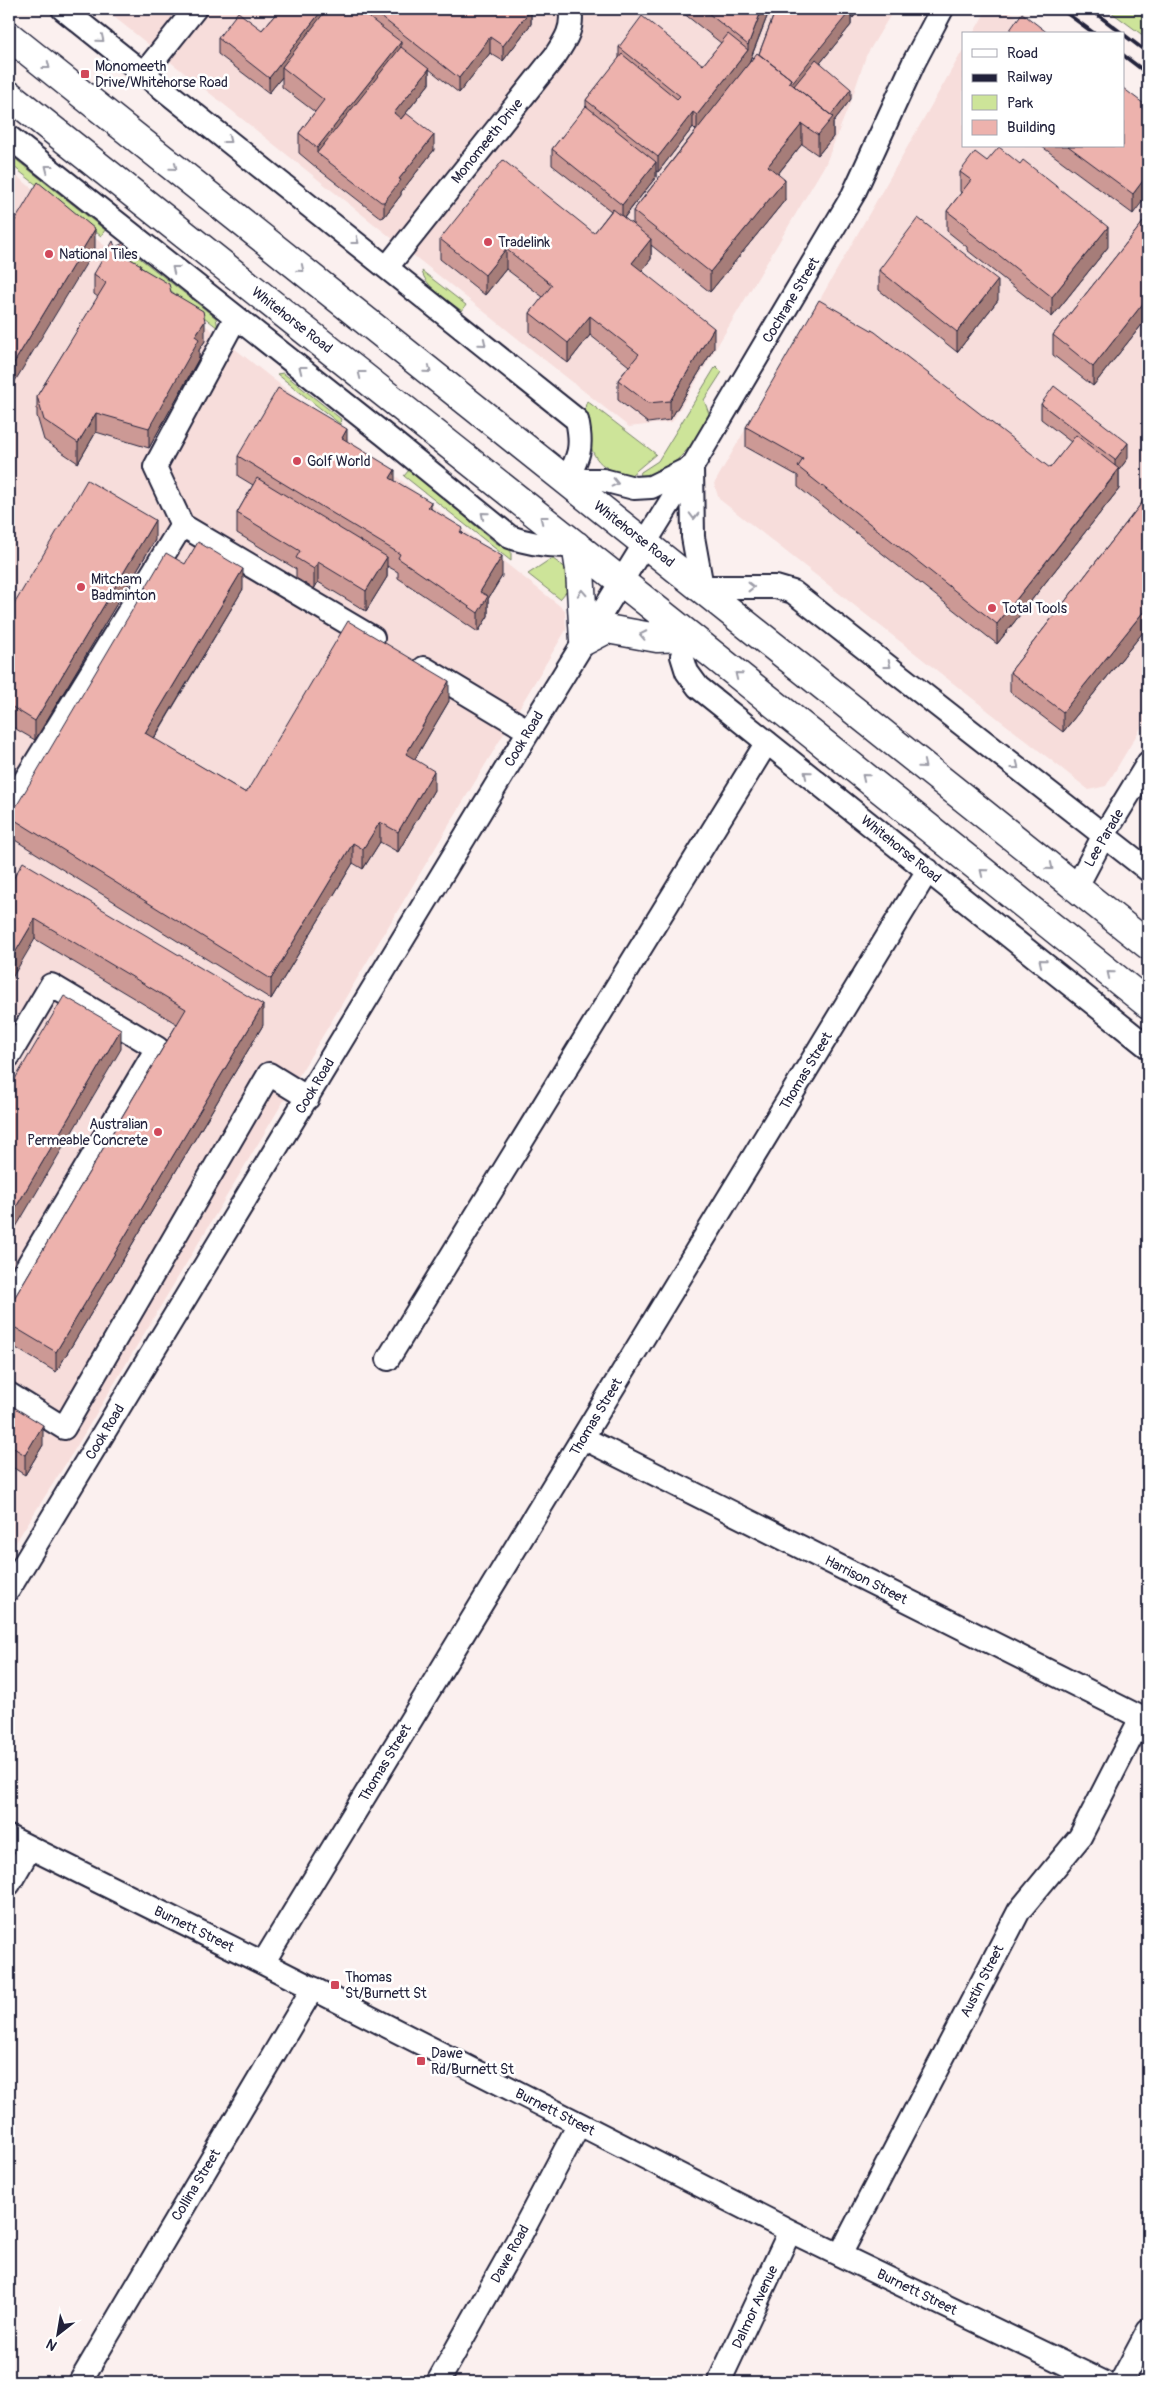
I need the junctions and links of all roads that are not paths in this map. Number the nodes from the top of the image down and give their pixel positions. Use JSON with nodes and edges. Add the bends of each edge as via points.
{"nodes":[{"id":1,"x":63,"y":9,"type":"edge"},
{"id":2,"x":195,"y":9,"type":"edge"},
{"id":3,"x":570,"y":9,"type":"edge"},
{"id":4,"x":942,"y":9,"type":"edge"},
{"id":5,"x":9,"y":36,"type":"edge"},
{"id":6,"x":144,"y":73,"type":"junction"},
{"id":7,"x":10,"y":99,"type":"edge"},
{"id":8,"x":9,"y":137,"type":"edge"},
{"id":9,"x":388,"y":266,"type":"junction"},
{"id":10,"x":236,"y":317,"type":"junction"},
{"id":11,"x":692,"y":467,"type":"junction"},
{"id":12,"x":567,"y":480,"type":"junction"},
{"id":13,"x":182,"y":526,"type":"junction"},
{"id":14,"x":644,"y":542,"type":"junction"},
{"id":15,"x":576,"y":545,"type":"junction"},
{"id":16,"x":621,"y":582,"type":"junction"},
{"id":17,"x":702,"y":588,"type":"junction"},
{"id":18,"x":691,"y":637,"type":"junction"},
{"id":19,"x":584,"y":641,"type":"junction"},
{"id":20,"x":529,"y":731,"type":"junction"},
{"id":21,"x":766,"y":742,"type":"junction"},
{"id":22,"x":1148,"y":763,"type":"edge"},
{"id":23,"x":9,"y":806,"type":"edge"},
{"id":24,"x":1104,"y":835,"type":"junction"},
{"id":25,"x":928,"y":870,"type":"junction"},
{"id":26,"x":1148,"y":870,"type":"edge"},
{"id":27,"x":1076,"y":888,"type":"junction"},
{"id":28,"x":1148,"y":945,"type":"edge"},
{"id":29,"x":1148,"y":1004,"type":"edge"},
{"id":30,"x":1148,"y":1047,"type":"edge"},
{"id":31,"x":9,"y":1056,"type":"edge"},
{"id":32,"x":308,"y":1098,"type":"junction"},
{"id":33,"x":9,"y":1297,"type":"edge"},
{"id":34,"x":388,"y":1359,"type":"dead end"},
{"id":35,"x":9,"y":1394,"type":"edge"},
{"id":36,"x":64,"y":1428,"type":"junction"},
{"id":37,"x":583,"y":1438,"type":"junction"},
{"id":38,"x":96,"y":1446,"type":"junction"},
{"id":39,"x":9,"y":1589,"type":"edge"},
{"id":40,"x":1145,"y":1720,"type":"edge"},
{"id":41,"x":9,"y":1837,"type":"edge"},
{"id":42,"x":30,"y":1848,"type":"junction"},
{"id":43,"x":9,"y":1884,"type":"edge"},
{"id":44,"x":263,"y":1963,"type":"junction"},
{"id":45,"x":313,"y":1988,"type":"junction"},
{"id":46,"x":579,"y":2124,"type":"junction"},
{"id":47,"x":790,"y":2231,"type":"junction"},
{"id":48,"x":840,"y":2255,"type":"junction"},
{"id":49,"x":1148,"y":2331,"type":"edge"},
{"id":50,"x":80,"y":2382,"type":"edge"},
{"id":51,"x":438,"y":2382,"type":"edge"},
{"id":52,"x":719,"y":2382,"type":"edge"},
{"id":53,"x":1103,"y":2382,"type":"edge"},
{"id":54,"x":1120,"y":2382,"type":"edge"}],
"edges":[{"from":1,"to":6,"type":"street","one_way":true},
{"from":2,"to":6,"type":"street"},
{"from":3,"to":9,"type":"street","name":"Monomeeth Drive","via":[[572,23],[555,56]]},
{"from":4,"to":11,"type":"street","name":"Cochrane Street","via":[[853,195]]},
{"from":5,"to":12,"type":"highway","name":"Whitehorse Road","one_way":true},
{"from":6,"to":9,"type":"street","one_way":true},
{"from":15,"to":7,"type":"highway","name":"Whitehorse Road","one_way":true},
{"from":10,"to":8,"type":"street","one_way":true},
{"from":9,"to":12,"type":"street","one_way":true,"via":[[577,420],[580,456]]},
{"from":10,"to":13,"type":"street","via":[[155,467]]},
{"from":15,"to":10,"type":"street","one_way":true,"via":[[529,544],[510,537]]},
{"from":12,"to":11,"type":"street","one_way":true,"via":[[603,480],[634,488],[651,487]]},
{"from":11,"to":14,"type":"street","name":"Cochrane Street"},
{"from":11,"to":17,"type":"street","one_way":true,"via":[[693,537]]},
{"from":12,"to":14,"type":"highway","name":"Whitehorse Road"},
{"from":13,"to":20,"type":"street"},
{"from":13,"to":23,"type":"street"},
{"from":14,"to":16,"type":"street","name":"Cochrane Street"},
{"from":14,"to":17,"type":"highway","name":"Whitehorse Road"},
{"from":15,"to":16,"type":"highway","name":"Whitehorse Road"},
{"from":19,"to":15,"type":"highway","one_way":true},
{"from":16,"to":18,"type":"highway","name":"Whitehorse Road"},
{"from":16,"to":19,"type":"street","name":"Cook Road"},
{"from":17,"to":24,"type":"street","one_way":true,"via":[[776,588],[793,592]]},
{"from":17,"to":27,"type":"highway","name":"Whitehorse Road","one_way":true},
{"from":18,"to":19,"type":"highway","one_way":true,"via":[[657,638],[607,629]]},
{"from":18,"to":21,"type":"street","name":"Whitehorse Road","via":[[682,656],[687,672],[698,687]]},
{"from":29,"to":18,"type":"highway","name":"Whitehorse Road","one_way":true},
{"from":19,"to":20,"type":"street","name":"Cook Road"},
{"from":20,"to":32,"type":"street","name":"Cook Road"},
{"from":25,"to":21,"type":"street","name":"Whitehorse Road","one_way":true},
{"from":21,"to":34,"type":"street"},
{"from":22,"to":24,"type":"street","name":"Lee Parade"},
{"from":24,"to":26,"type":"street"},
{"from":24,"to":27,"type":"street","name":"Lee Parade"},
{"from":30,"to":25,"type":"street","name":"Whitehorse Road","one_way":true},
{"from":25,"to":37,"type":"street","name":"Thomas Street"},
{"from":27,"to":28,"type":"highway","name":"Whitehorse Road"},
{"from":31,"to":33,"type":"street","via":[[51,985],[157,1048]]},
{"from":32,"to":36,"type":"street","via":[[269,1074]]},
{"from":32,"to":38,"type":"street","name":"Cook Road"},
{"from":35,"to":36,"type":"street"},
{"from":36,"to":38,"type":"street"},
{"from":37,"to":40,"type":"street","name":"Harrison Street"},
{"from":37,"to":44,"type":"street","name":"Thomas Street"},
{"from":38,"to":39,"type":"street","name":"Cook Road"},
{"from":40,"to":48,"type":"street","name":"Austin Street","via":[[1080,1837],[1019,1911]]},
{"from":41,"to":42,"type":"street","name":"Burnett Street"},
{"from":42,"to":43,"type":"street"},
{"from":42,"to":44,"type":"street","name":"Burnett Street"},
{"from":44,"to":45,"type":"street","name":"Burnett Street"},
{"from":45,"to":46,"type":"street","name":"Burnett Street"},
{"from":45,"to":50,"type":"street","name":"Collina Street"},
{"from":46,"to":47,"type":"street","name":"Burnett Street"},
{"from":46,"to":51,"type":"street","name":"Dawe Road"},
{"from":47,"to":48,"type":"street","name":"Burnett Street"},
{"from":47,"to":52,"type":"street","name":"Dalmor Avenue"},
{"from":48,"to":53,"type":"street","name":"Burnett Street"},
{"from":49,"to":54,"type":"street"}]}
